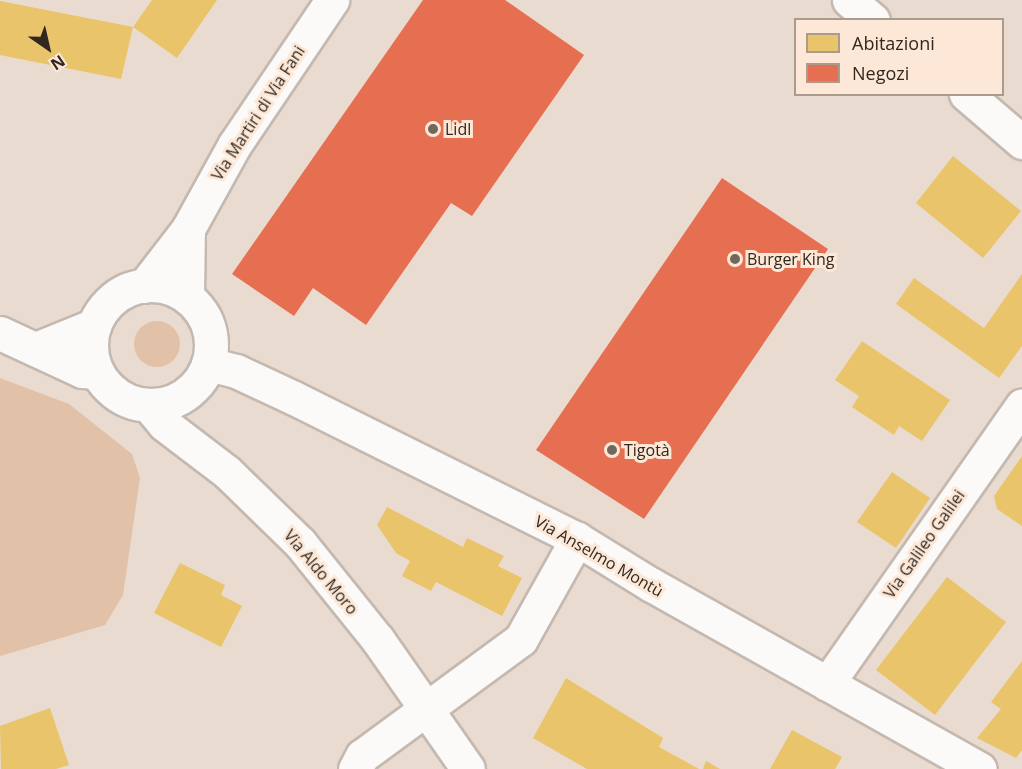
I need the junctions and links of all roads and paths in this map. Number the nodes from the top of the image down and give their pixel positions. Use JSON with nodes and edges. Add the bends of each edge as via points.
{"nodes":[{"id":1,"x":332,"y":0,"type":"edge"},
{"id":2,"x":849,"y":0,"type":"edge"},
{"id":3,"x":871,"y":18,"type":"edge"},
{"id":4,"x":968,"y":96,"type":"edge"},
{"id":5,"x":1022,"y":142,"type":"edge"},
{"id":6,"x":188,"y":229,"type":"junction"},
{"id":7,"x":144,"y":286,"type":"junction"},
{"id":8,"x":187,"y":297,"type":"junction"},
{"id":9,"x":94,"y":325,"type":"junction"},
{"id":10,"x":0,"y":333,"type":"edge"},
{"id":11,"x":38,"y":348,"type":"junction"},
{"id":12,"x":208,"y":364,"type":"junction"},
{"id":13,"x":97,"y":372,"type":"junction"},
{"id":14,"x":183,"y":396,"type":"junction"},
{"id":15,"x":1022,"y":405,"type":"edge"},
{"id":16,"x":149,"y":406,"type":"junction"},
{"id":17,"x":198,"y":451,"type":"junction"},
{"id":18,"x":577,"y":539,"type":"junction"},
{"id":19,"x":827,"y":684,"type":"junction"},
{"id":20,"x":427,"y":709,"type":"junction"},
{"id":21,"x":355,"y":769,"type":"edge"},
{"id":22,"x":468,"y":769,"type":"edge"},
{"id":23,"x":980,"y":769,"type":"edge"}],
"edges":[{"from":1,"to":6,"type":"street","name":"Via Martiri di Via Fani","via":[[235,144]]},
{"from":2,"to":3,"type":"street"},
{"from":4,"to":5,"type":"street"},
{"from":6,"to":7,"type":"street","name":"Via Martiri di Via Fani"},
{"from":6,"to":8,"type":"street","name":"Via Martiri di Via Fani"},
{"from":7,"to":8,"type":"street","via":[[160,286]]},
{"from":7,"to":9,"type":"street","via":[[114,298]]},
{"from":8,"to":12,"type":"street","via":[[207,323],[211,336]]},
{"from":9,"to":11,"type":"street"},
{"from":9,"to":13,"type":"street","via":[[91,349]]},
{"from":10,"to":11,"type":"street"},
{"from":11,"to":13,"type":"street","via":[[82,371]]},
{"from":12,"to":14,"type":"street","via":[[199,382]]},
{"from":12,"to":18,"type":"street","name":"Via Anselmo Montù","via":[[236,371],[294,398]]},
{"from":13,"to":16,"type":"street","via":[[119,396]]},
{"from":14,"to":16,"type":"street"},
{"from":14,"to":17,"type":"street"},
{"from":15,"to":19,"type":"street","name":"Via Galileo Galilei"},
{"from":16,"to":17,"type":"street","name":"Via Aldo Moro","via":[[164,424]]},
{"from":17,"to":20,"type":"street","name":"Via Aldo Moro","via":[[227,472],[300,543],[378,640]]},
{"from":18,"to":19,"type":"street","name":"Via Anselmo Montù"},
{"from":18,"to":20,"type":"street","via":[[521,639]]},
{"from":19,"to":23,"type":"street","name":"Via Anselmo Montù"},
{"from":20,"to":21,"type":"street","via":[[362,756]]},
{"from":20,"to":22,"type":"street","name":"Via Aldo Moro"}]}
